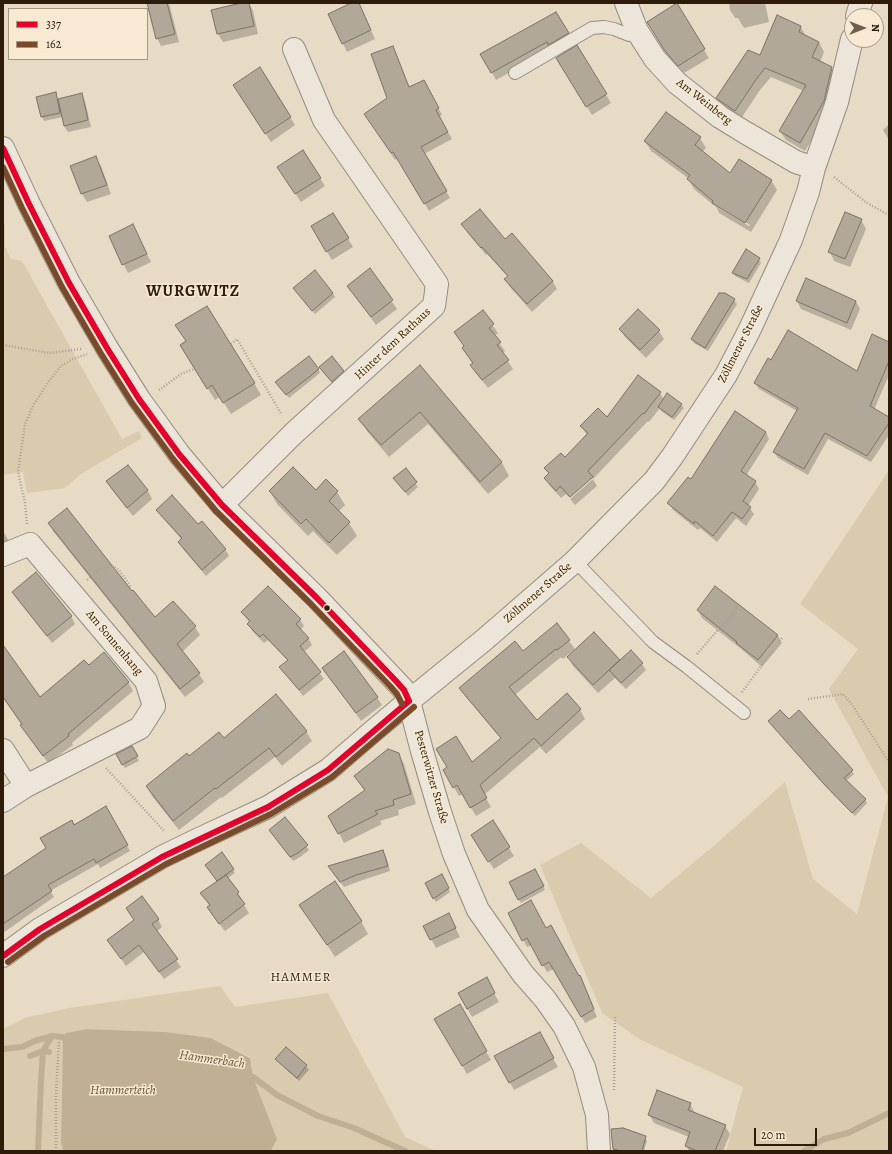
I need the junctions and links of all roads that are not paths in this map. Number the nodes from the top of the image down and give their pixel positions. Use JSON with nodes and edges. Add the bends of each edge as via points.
{"nodes":[{"id":1,"x":626,"y":3,"type":"edge"},
{"id":2,"x":636,"y":32,"type":"junction"},
{"id":3,"x":850,"y":48,"type":"edge"},
{"id":4,"x":294,"y":49,"type":"dead end"},
{"id":5,"x":515,"y":73,"type":"dead end"},
{"id":6,"x":5,"y":159,"type":"edge"},
{"id":7,"x":821,"y":171,"type":"junction"},
{"id":8,"x":222,"y":505,"type":"junction"},
{"id":9,"x":3,"y":555,"type":"edge"},
{"id":10,"x":575,"y":562,"type":"junction"},
{"id":11,"x":410,"y":701,"type":"junction"},
{"id":12,"x":744,"y":713,"type":"dead end"},
{"id":13,"x":3,"y":750,"type":"edge"},
{"id":14,"x":26,"y":786,"type":"junction"},
{"id":15,"x":3,"y":801,"type":"edge"},
{"id":16,"x":3,"y":956,"type":"edge"},
{"id":17,"x":599,"y":1151,"type":"edge"}],
"edges":[{"from":1,"to":2,"type":"street","name":"Am Weinberg"},
{"from":2,"to":5,"type":"lane","via":[[628,35],[604,27],[592,28]]},
{"from":2,"to":7,"type":"street","name":"Am Weinberg","via":[[655,59],[677,83],[720,117],[796,162]]},
{"from":3,"to":7,"type":"street","name":"Zöllmener Straße"},
{"from":4,"to":8,"type":"street","name":"Hinter dem Rathaus","via":[[324,120],[437,284],[434,306],[294,433]]},
{"from":6,"to":8,"type":"street","name":"Pesterwitzer Straße","via":[[69,283],[107,348],[139,399],[179,454]]},
{"from":7,"to":10,"type":"street","name":"Zöllmener Straße","via":[[808,192],[791,240],[726,375],[654,481]]},
{"from":8,"to":11,"type":"street","name":"Pesterwitzer Straße","via":[[317,598],[396,681]]},
{"from":9,"to":14,"type":"street","name":"Am Sonnenhang","via":[[30,544],[146,681],[154,706],[140,728]]},
{"from":10,"to":11,"type":"street","name":"Zöllmener Straße"},
{"from":10,"to":12,"type":"lane","via":[[653,642]]},
{"from":11,"to":16,"type":"street","name":"Zöllmener Straße","via":[[328,770],[268,807],[162,857],[40,929]]},
{"from":11,"to":17,"type":"street","name":"Pesterwitzer Straße","via":[[438,807],[454,854],[478,910],[560,1021],[584,1067],[597,1115]]},
{"from":13,"to":14,"type":"street"},
{"from":14,"to":15,"type":"street","name":"Am Sonnenhang"}]}
